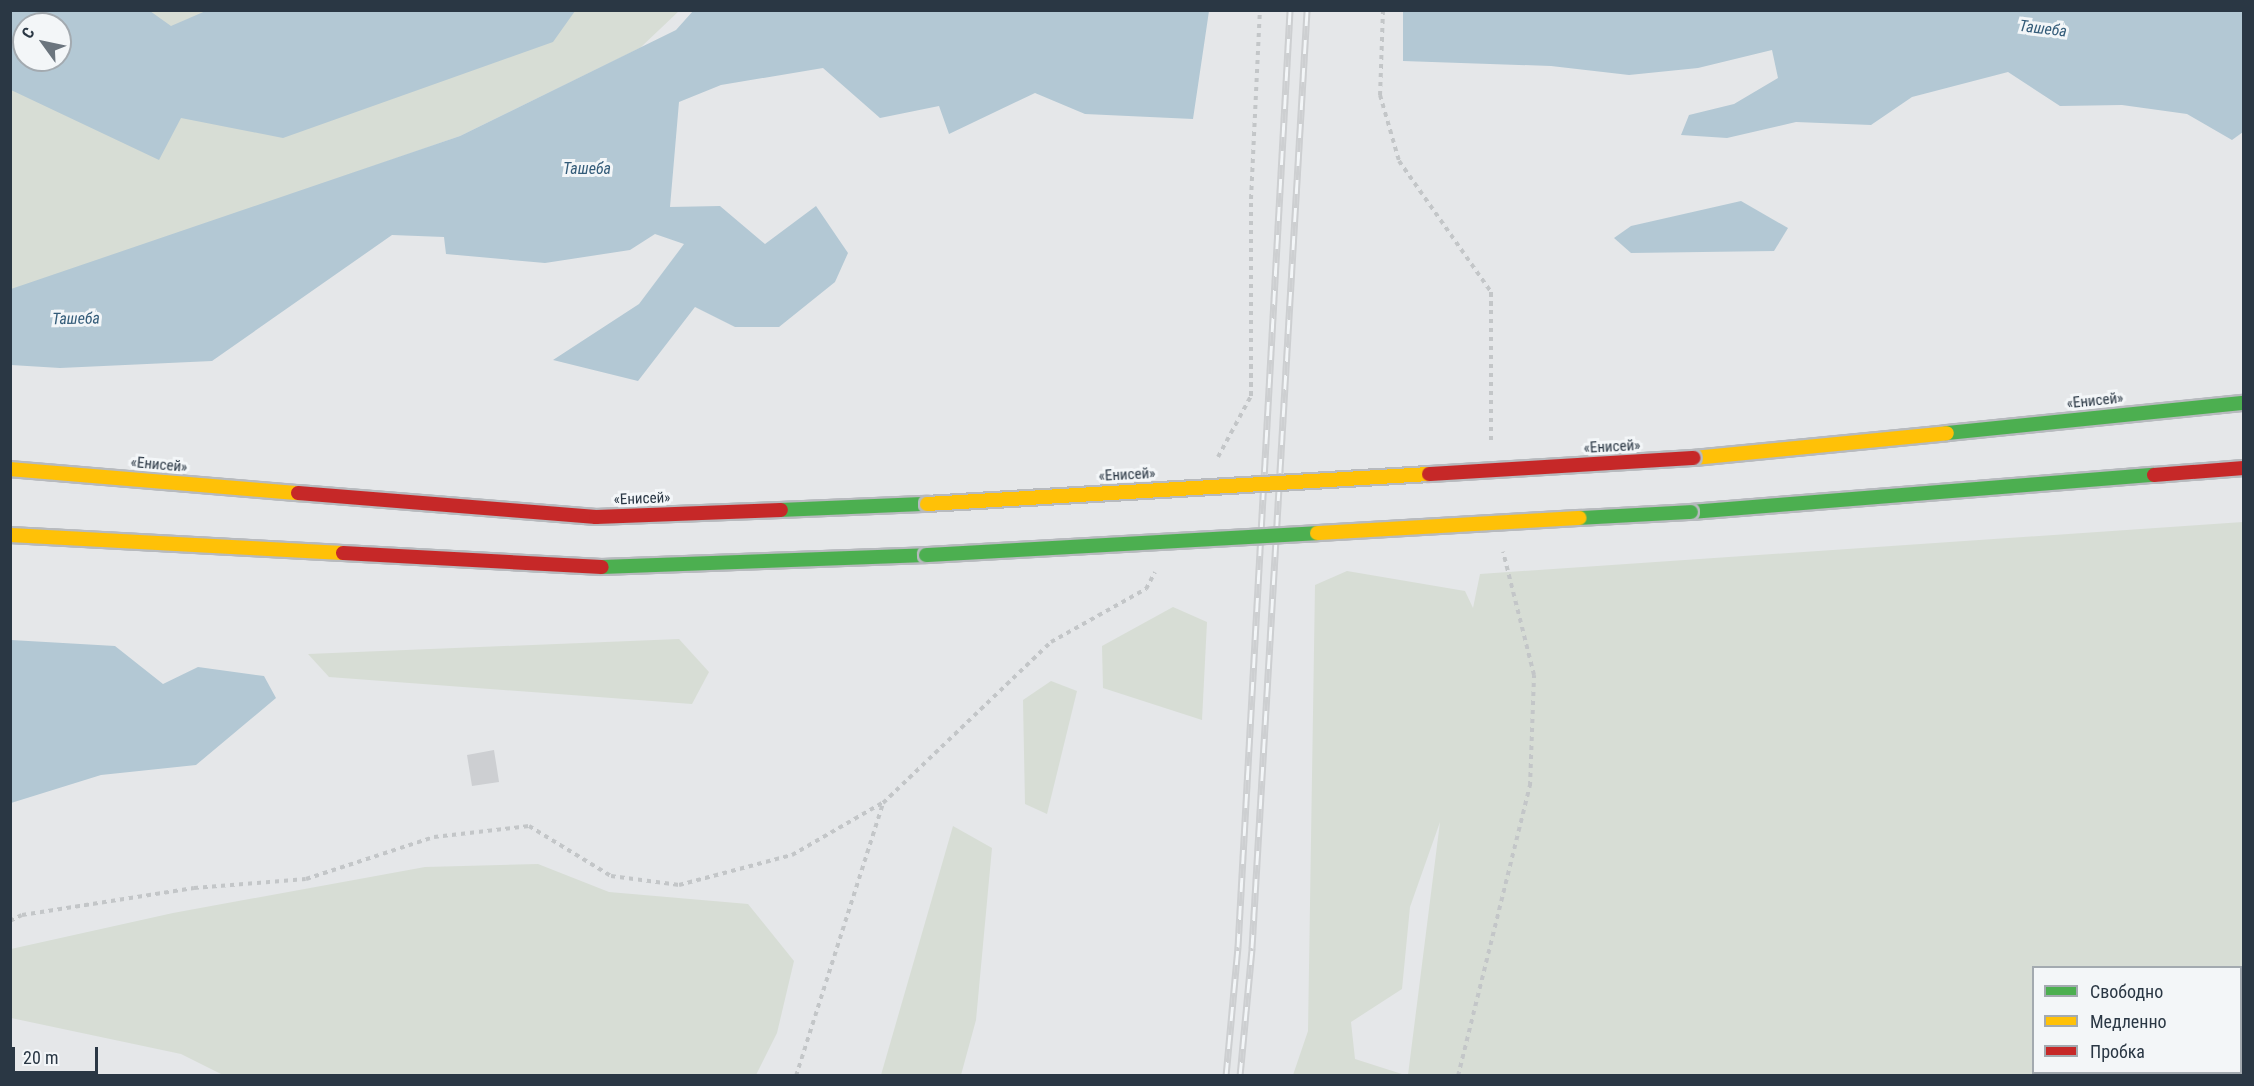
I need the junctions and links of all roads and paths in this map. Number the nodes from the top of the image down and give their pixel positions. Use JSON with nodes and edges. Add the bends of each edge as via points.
{"nodes":[{"id":1,"x":1383,"y":10,"type":"edge"},
{"id":2,"x":2244,"y":402,"type":"edge"},
{"id":3,"x":1489,"y":414,"type":"dead end"},
{"id":4,"x":2244,"y":468,"type":"edge"},
{"id":5,"x":10,"y":469,"type":"edge"},
{"id":6,"x":10,"y":535,"type":"edge"},
{"id":7,"x":1504,"y":560,"type":"dead end"},
{"id":8,"x":883,"y":803,"type":"dead end"},
{"id":9,"x":10,"y":921,"type":"edge"},
{"id":10,"x":1458,"y":1076,"type":"edge"}],
"edges":[{"from":1,"to":3,"type":"path","via":[[1380,95],[1399,161],[1491,292]]},
{"from":2,"to":5,"type":"highway","name":"«Енисей»","bridge":true,"via":[[1694,458],[927,504],[596,517]]},
{"from":4,"to":6,"type":"highway","bridge":true,"via":[[1691,512],[926,555],[589,567]]},
{"from":7,"to":10,"type":"path","via":[[1534,675],[1530,786]]},
{"from":8,"to":9,"type":"path","via":[[792,855],[680,885],[611,876],[530,826],[434,837],[306,879],[194,888],[22,915]]}]}
